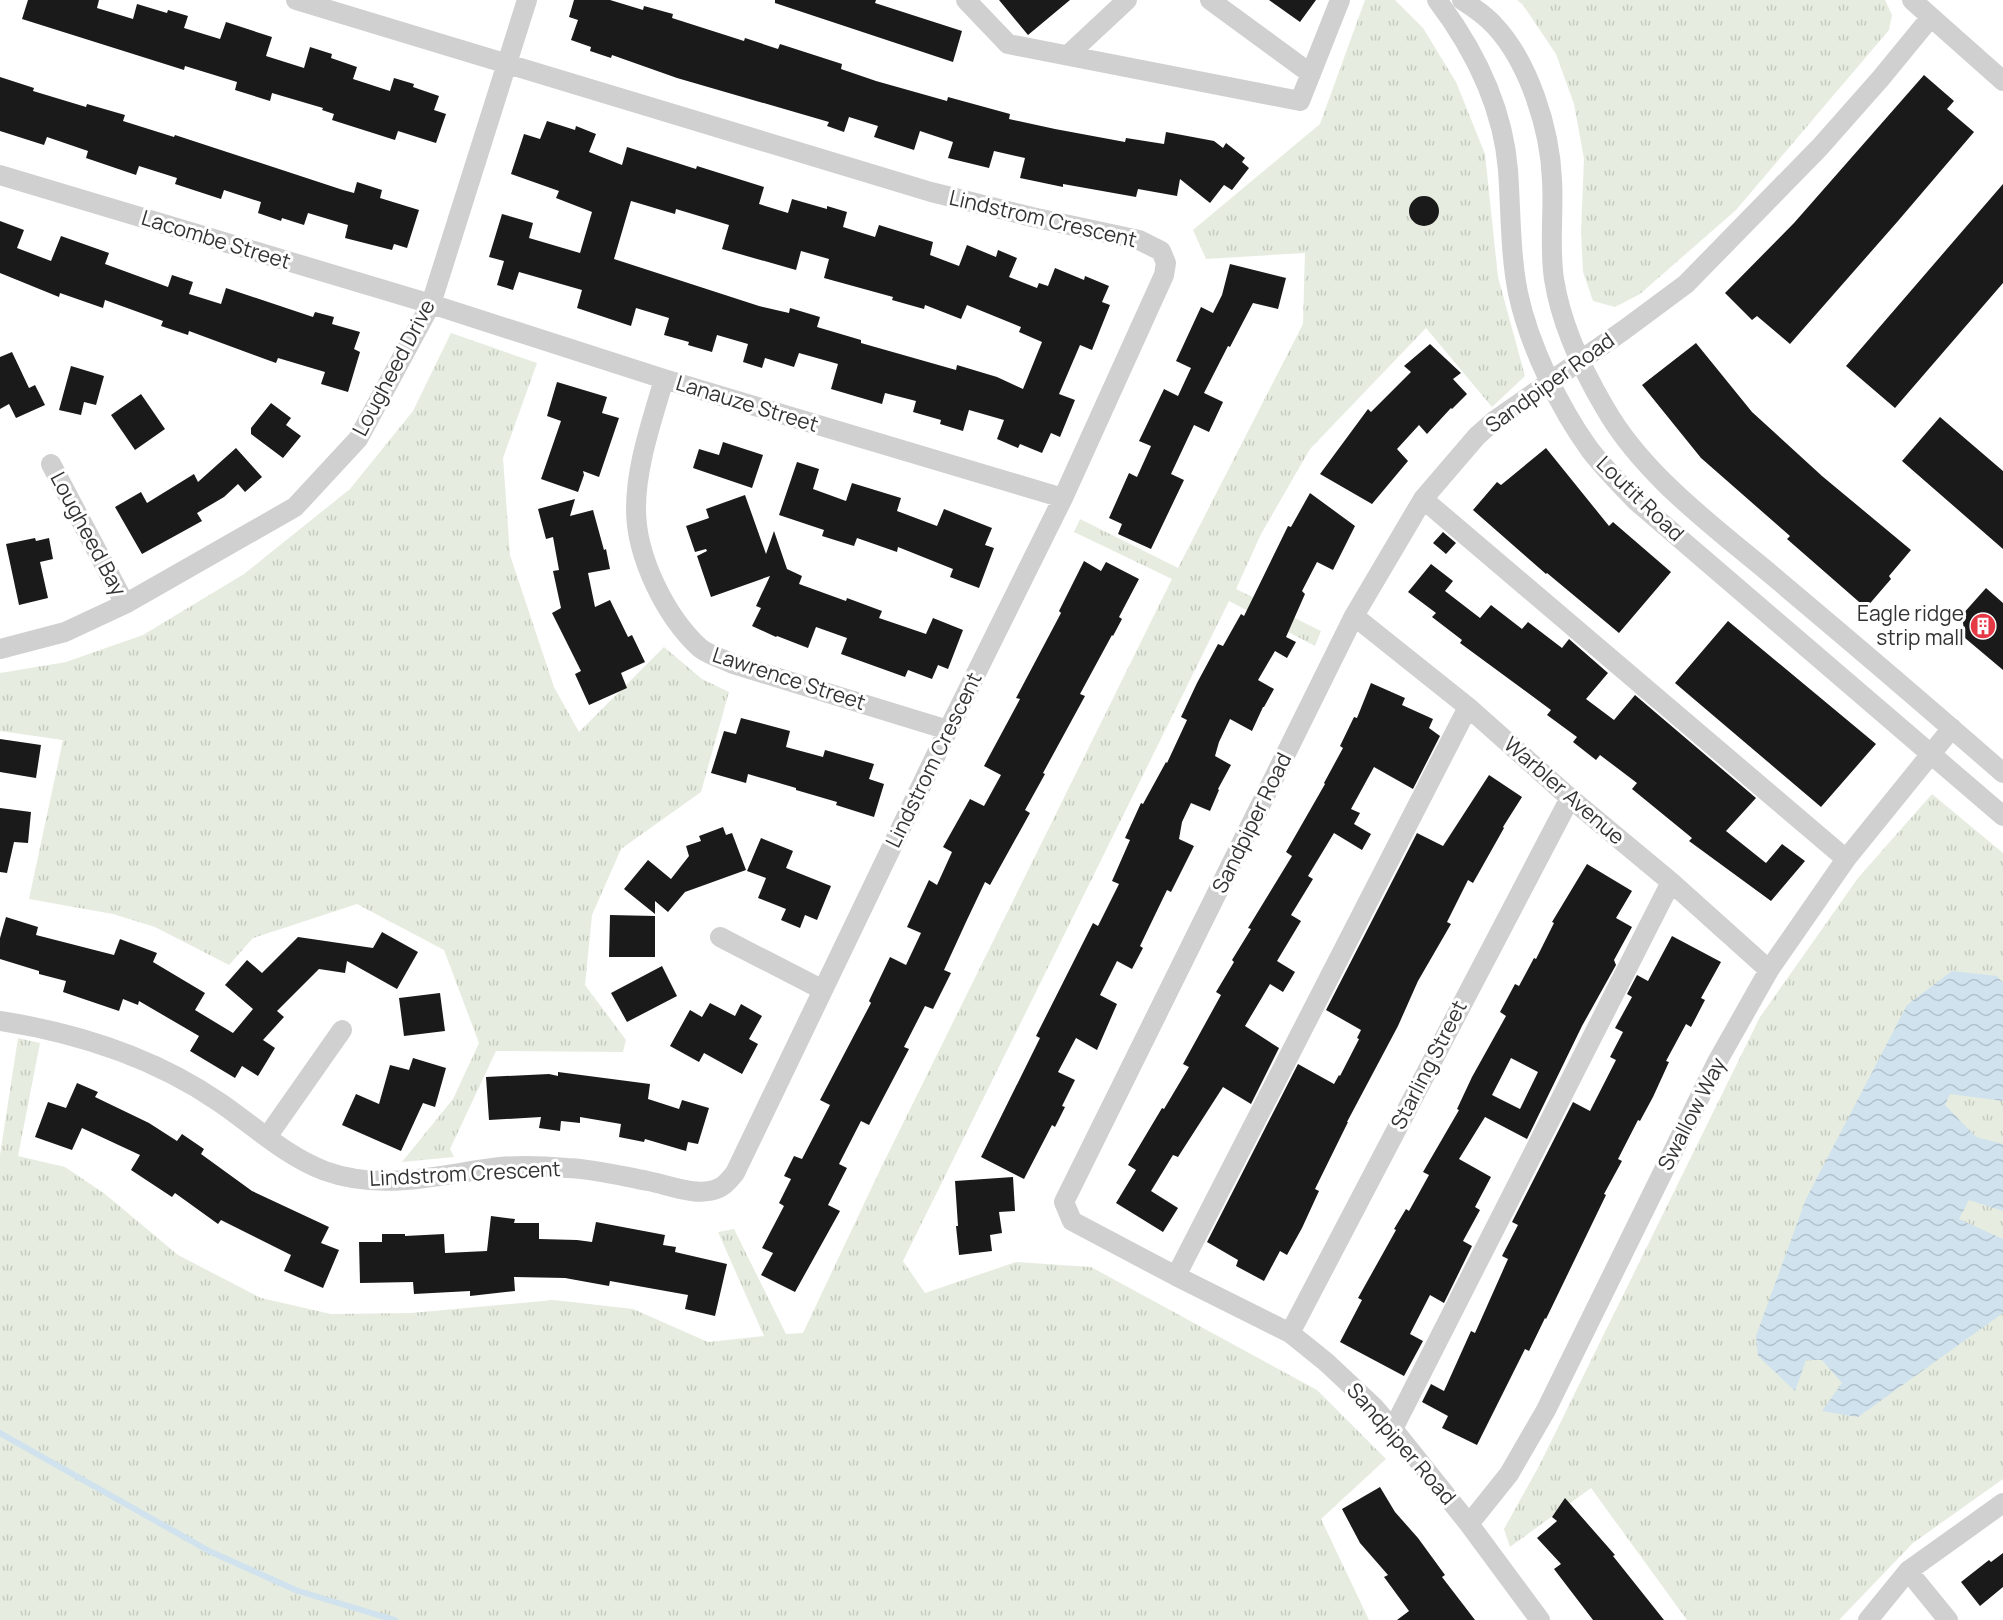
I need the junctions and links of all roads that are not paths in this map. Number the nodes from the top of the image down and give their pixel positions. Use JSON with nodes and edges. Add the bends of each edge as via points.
{"nodes":[{"id":1,"x":296,"y":0,"type":"edge"},
{"id":2,"x":527,"y":0,"type":"edge"},
{"id":3,"x":966,"y":0,"type":"edge"},
{"id":4,"x":1127,"y":0,"type":"edge"},
{"id":5,"x":1209,"y":0,"type":"edge"},
{"id":6,"x":1340,"y":0,"type":"edge"},
{"id":7,"x":1437,"y":0,"type":"edge"},
{"id":8,"x":1462,"y":0,"type":"edge"},
{"id":9,"x":1912,"y":0,"type":"edge"},
{"id":10,"x":1931,"y":17,"type":"junction"},
{"id":11,"x":1068,"y":55,"type":"junction"},
{"id":12,"x":507,"y":65,"type":"junction"},
{"id":13,"x":1311,"y":74,"type":"junction"},
{"id":14,"x":2003,"y":81,"type":"edge"},
{"id":15,"x":0,"y":175,"type":"edge"},
{"id":16,"x":431,"y":304,"type":"junction"},
{"id":17,"x":1580,"y":360,"type":"junction"},
{"id":18,"x":664,"y":379,"type":"junction"},
{"id":19,"x":1551,"y":381,"type":"junction"},
{"id":20,"x":51,"y":464,"type":"dead end"},
{"id":21,"x":1064,"y":498,"type":"junction"},
{"id":22,"x":1423,"y":499,"type":"junction"},
{"id":23,"x":125,"y":604,"type":"junction"},
{"id":24,"x":1354,"y":616,"type":"junction"},
{"id":25,"x":0,"y":649,"type":"edge"},
{"id":26,"x":1468,"y":707,"type":"junction"},
{"id":27,"x":1952,"y":728,"type":"junction"},
{"id":28,"x":948,"y":730,"type":"junction"},
{"id":29,"x":1932,"y":753,"type":"junction"},
{"id":30,"x":2003,"y":773,"type":"edge"},
{"id":31,"x":1570,"y":798,"type":"junction"},
{"id":32,"x":2003,"y":816,"type":"edge"},
{"id":33,"x":1846,"y":859,"type":"junction"},
{"id":34,"x":1671,"y":882,"type":"junction"},
{"id":35,"x":720,"y":937,"type":"dead end"},
{"id":36,"x":1769,"y":970,"type":"junction"},
{"id":37,"x":823,"y":990,"type":"junction"},
{"id":38,"x":0,"y":1021,"type":"edge"},
{"id":39,"x":342,"y":1030,"type":"dead end"},
{"id":40,"x":267,"y":1137,"type":"junction"},
{"id":41,"x":1176,"y":1276,"type":"junction"},
{"id":42,"x":1290,"y":1333,"type":"junction"},
{"id":43,"x":1394,"y":1429,"type":"junction"},
{"id":44,"x":2003,"y":1503,"type":"edge"},
{"id":45,"x":1469,"y":1524,"type":"junction"},
{"id":46,"x":1908,"y":1571,"type":"junction"},
{"id":47,"x":1540,"y":1620,"type":"edge"},
{"id":48,"x":1868,"y":1620,"type":"edge"},
{"id":49,"x":1948,"y":1620,"type":"edge"}],
"edges":[{"from":1,"to":12,"type":"street"},
{"from":2,"to":12,"type":"street","name":"Lougheed Drive"},
{"from":3,"to":11,"type":"street","via":[[1008,44]]},
{"from":4,"to":11,"type":"street"},
{"from":5,"to":13,"type":"street"},
{"from":6,"to":13,"type":"street"},
{"from":7,"to":19,"type":"street","name":"Loutit Road","via":[[1460,30],[1494,107],[1508,168],[1519,296]]},
{"from":8,"to":17,"type":"street","name":"Loutit Road","via":[[1500,33],[1524,72],[1539,107],[1550,147],[1550,250],[1554,280]]},
{"from":9,"to":10,"type":"street"},
{"from":10,"to":14,"type":"street"},
{"from":10,"to":17,"type":"street","name":"Sandpiper Road","via":[[1820,147],[1686,284]]},
{"from":11,"to":13,"type":"street","via":[[1300,101]]},
{"from":12,"to":16,"type":"street","name":"Lougheed Drive"},
{"from":12,"to":21,"type":"street","name":"Lindstrom Crescent","via":[[931,192],[1139,240],[1161,251],[1166,263],[1164,275]]},
{"from":15,"to":16,"type":"street","name":"Lacombe Street"},
{"from":16,"to":18,"type":"street","name":"Lanauze Street"},
{"from":16,"to":23,"type":"street","name":"Lougheed Drive","via":[[358,439],[296,507]]},
{"from":17,"to":19,"type":"street","name":"Sandpiper Road"},
{"from":17,"to":27,"type":"street","name":"Loutit Road","via":[[1605,409],[1661,478]]},
{"from":18,"to":21,"type":"street","name":"Lanauze Street"},
{"from":18,"to":28,"type":"street","name":"Lawrence Street","via":[[646,441],[636,511],[652,576],[679,626],[702,650],[733,664]]},
{"from":19,"to":22,"type":"street","name":"Sandpiper Road","via":[[1477,436]]},
{"from":19,"to":29,"type":"street","name":"Loutit Road","via":[[1592,452],[1636,501]]},
{"from":20,"to":23,"type":"street","name":"Lougheed Bay"},
{"from":21,"to":28,"type":"street","name":"Lindstrom Crescent"},
{"from":22,"to":24,"type":"street","name":"Sandpiper Road"},
{"from":22,"to":33,"type":"street"},
{"from":23,"to":25,"type":"street","name":"Lougheed Drive","via":[[64,632]]},
{"from":24,"to":26,"type":"street","name":"Warbler Avenue"},
{"from":24,"to":41,"type":"street","name":"Sandpiper Road","via":[[1064,1202],[1072,1221]]},
{"from":26,"to":31,"type":"street","name":"Warbler Avenue"},
{"from":26,"to":41,"type":"street"},
{"from":27,"to":29,"type":"street","name":"Swallow Way"},
{"from":27,"to":30,"type":"street","name":"Loutit Road"},
{"from":28,"to":37,"type":"street","name":"Lindstrom Crescent"},
{"from":29,"to":32,"type":"street","name":"Loutit Road"},
{"from":29,"to":33,"type":"street","name":"Swallow Way"},
{"from":31,"to":34,"type":"street","name":"Warbler Avenue"},
{"from":31,"to":42,"type":"street","name":"Starling Street"},
{"from":33,"to":36,"type":"street","name":"Swallow Way"},
{"from":34,"to":36,"type":"street","name":"Warbler Avenue"},
{"from":34,"to":43,"type":"street"},
{"from":35,"to":37,"type":"street"},
{"from":36,"to":45,"type":"street","name":"Swallow Way","via":[[1717,1062],[1546,1410],[1509,1474]]},
{"from":37,"to":40,"type":"street","name":"Lindstrom Crescent","via":[[735,1173],[718,1189],[693,1191],[601,1172],[533,1166],[499,1167],[408,1181],[350,1178],[301,1160]]},
{"from":38,"to":40,"type":"street","name":"Lindstrom Crescent","via":[[69,1034],[148,1062],[219,1102]]},
{"from":39,"to":40,"type":"street"},
{"from":41,"to":42,"type":"street","name":"Sandpiper Road"},
{"from":42,"to":43,"type":"street","name":"Sandpiper Road","via":[[1326,1362]]},
{"from":43,"to":45,"type":"street","name":"Sandpiper Road"},
{"from":44,"to":46,"type":"street"},
{"from":45,"to":47,"type":"street","name":"Sandpiper Road"},
{"from":46,"to":48,"type":"street"},
{"from":46,"to":49,"type":"street"}]}
